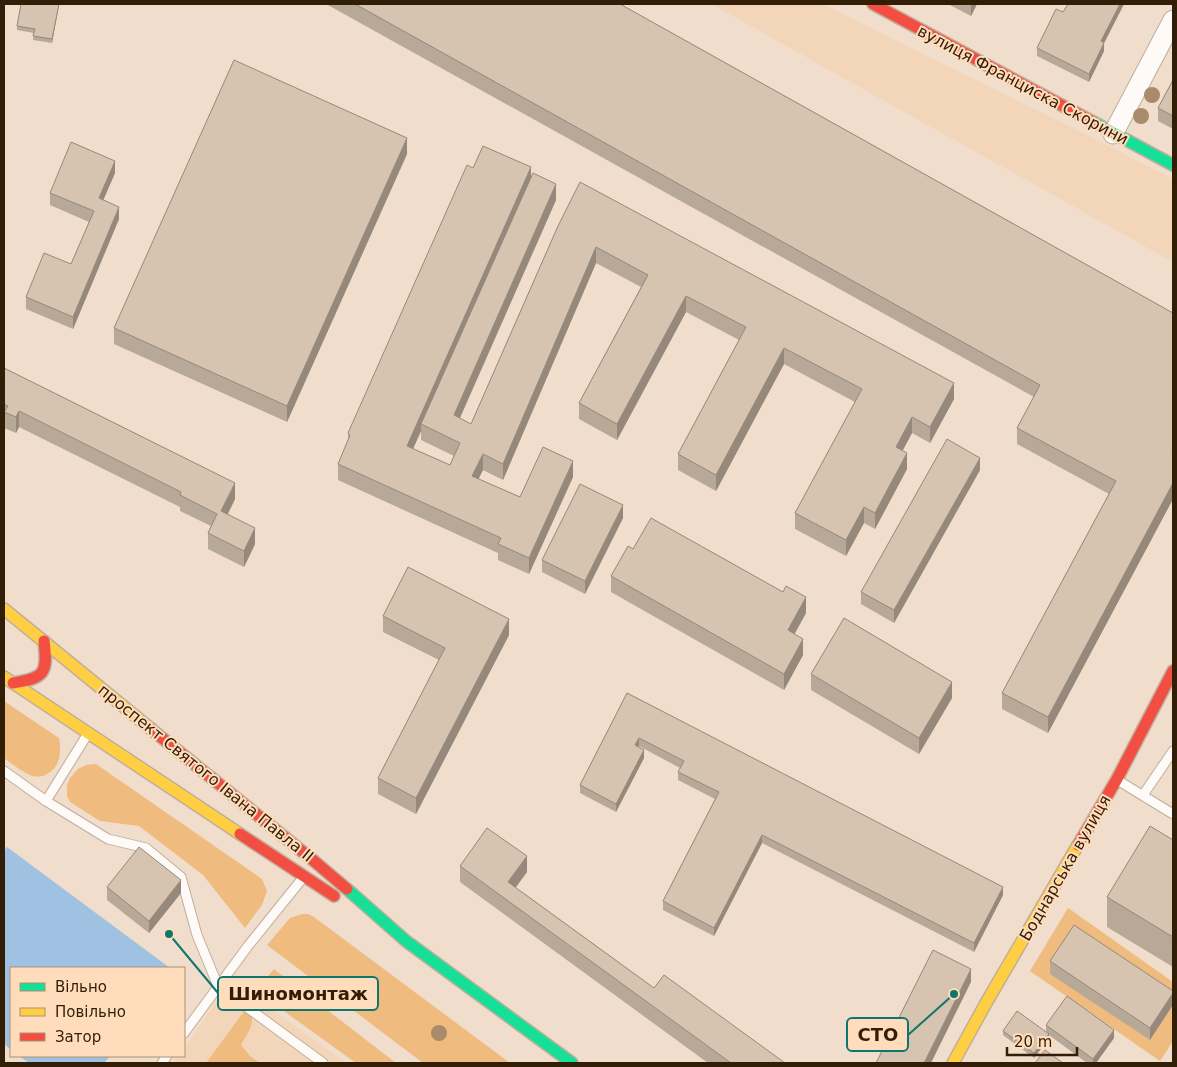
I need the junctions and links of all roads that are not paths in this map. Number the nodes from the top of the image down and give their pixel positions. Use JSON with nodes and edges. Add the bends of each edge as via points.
{"nodes":[{"id":1,"x":873,"y":4,"type":"edge"},
{"id":2,"x":1173,"y":20,"type":"edge"},
{"id":3,"x":1113,"y":134,"type":"junction"},
{"id":4,"x":1173,"y":166,"type":"edge"},
{"id":5,"x":4,"y":608,"type":"edge"},
{"id":6,"x":44,"y":641,"type":"junction"},
{"id":7,"x":1173,"y":671,"type":"edge"},
{"id":8,"x":8,"y":680,"type":"edge"},
{"id":9,"x":88,"y":733,"type":"junction"},
{"id":10,"x":1173,"y":751,"type":"edge"},
{"id":11,"x":4,"y":771,"type":"edge"},
{"id":12,"x":1117,"y":780,"type":"junction"},
{"id":13,"x":1143,"y":795,"type":"junction"},
{"id":14,"x":46,"y":800,"type":"junction"},
{"id":15,"x":1173,"y":814,"type":"edge"},
{"id":16,"x":304,"y":877,"type":"junction"},
{"id":17,"x":406,"y":941,"type":"junction"},
{"id":18,"x":218,"y":986,"type":"junction"},
{"id":19,"x":185,"y":1032,"type":"edge"},
{"id":20,"x":323,"y":1063,"type":"edge"},
{"id":21,"x":572,"y":1063,"type":"edge"},
{"id":22,"x":953,"y":1063,"type":"edge"}],
"edges":[{"from":1,"to":3,"type":"main road","name":"вулиця Франциска Скорини"},
{"from":2,"to":3,"type":"street"},
{"from":3,"to":4,"type":"main road","name":"вулиця Франциска Скорини"},
{"from":5,"to":6,"type":"main road","name":"проспект Святого Івана Павла II"},
{"from":6,"to":8,"type":"main road","via":[[47,665],[43,672],[29,681]]},
{"from":6,"to":17,"type":"main road","name":"проспект Святого Івана Павла II","via":[[314,861]]},
{"from":7,"to":12,"type":"main road","name":"Боднарська вулиця"},
{"from":8,"to":9,"type":"main road","name":"проспект Святого Івана Павла II"},
{"from":9,"to":14,"type":"lane"},
{"from":9,"to":16,"type":"main road","name":"проспект Святого Івана Павла II"},
{"from":10,"to":13,"type":"lane"},
{"from":11,"to":14,"type":"lane"},
{"from":12,"to":13,"type":"lane"},
{"from":12,"to":22,"type":"main road","name":"Боднарська вулиця","via":[[982,1004]]},
{"from":13,"to":15,"type":"lane"},
{"from":14,"to":18,"type":"lane","via":[[108,839],[146,848],[181,877],[197,935]]},
{"from":16,"to":17,"type":"main road","name":"проспект Святого Івана Павла II"},
{"from":16,"to":18,"type":"lane"},
{"from":17,"to":21,"type":"main road","name":"проспект Святого Івана Павла II"},
{"from":18,"to":19,"type":"lane"},
{"from":18,"to":20,"type":"lane"}]}
